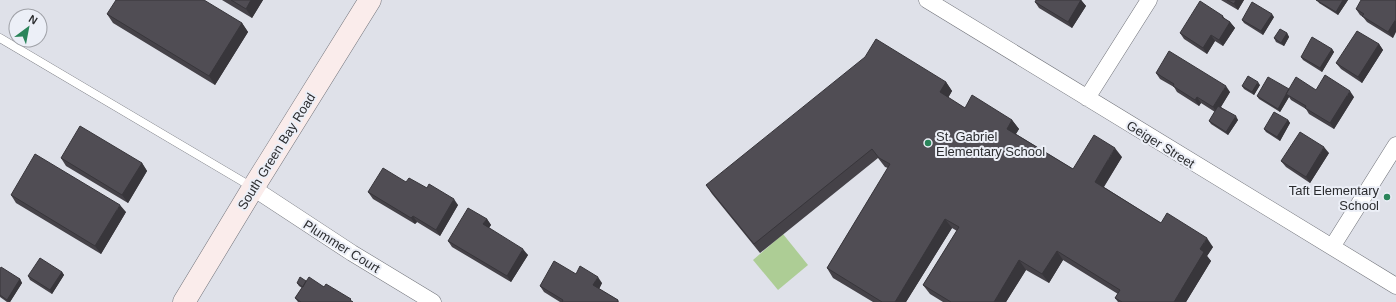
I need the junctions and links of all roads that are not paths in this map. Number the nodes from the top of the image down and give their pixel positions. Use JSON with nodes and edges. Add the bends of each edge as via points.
{"nodes":[{"id":1,"x":370,"y":0,"type":"edge"},
{"id":2,"x":927,"y":0,"type":"edge"},
{"id":3,"x":1149,"y":0,"type":"edge"},
{"id":4,"x":0,"y":38,"type":"edge"},
{"id":5,"x":1087,"y":98,"type":"junction"},
{"id":6,"x":1396,"y":145,"type":"edge"},
{"id":7,"x":253,"y":188,"type":"junction"},
{"id":8,"x":1332,"y":247,"type":"junction"},
{"id":9,"x":1396,"y":286,"type":"edge"},
{"id":10,"x":184,"y":302,"type":"edge"},
{"id":11,"x":433,"y":302,"type":"edge"}],
"edges":[{"from":1,"to":7,"type":"main road","name":"South Green Bay Road"},
{"from":2,"to":5,"type":"street","name":"Geiger Street"},
{"from":3,"to":5,"type":"street"},
{"from":4,"to":7,"type":"lane"},
{"from":5,"to":8,"type":"street","name":"Geiger Street"},
{"from":6,"to":8,"type":"street"},
{"from":7,"to":10,"type":"main road","name":"South Green Bay Road"},
{"from":7,"to":11,"type":"street","name":"Plummer Court"},
{"from":8,"to":9,"type":"street","name":"Geiger Street"}]}
